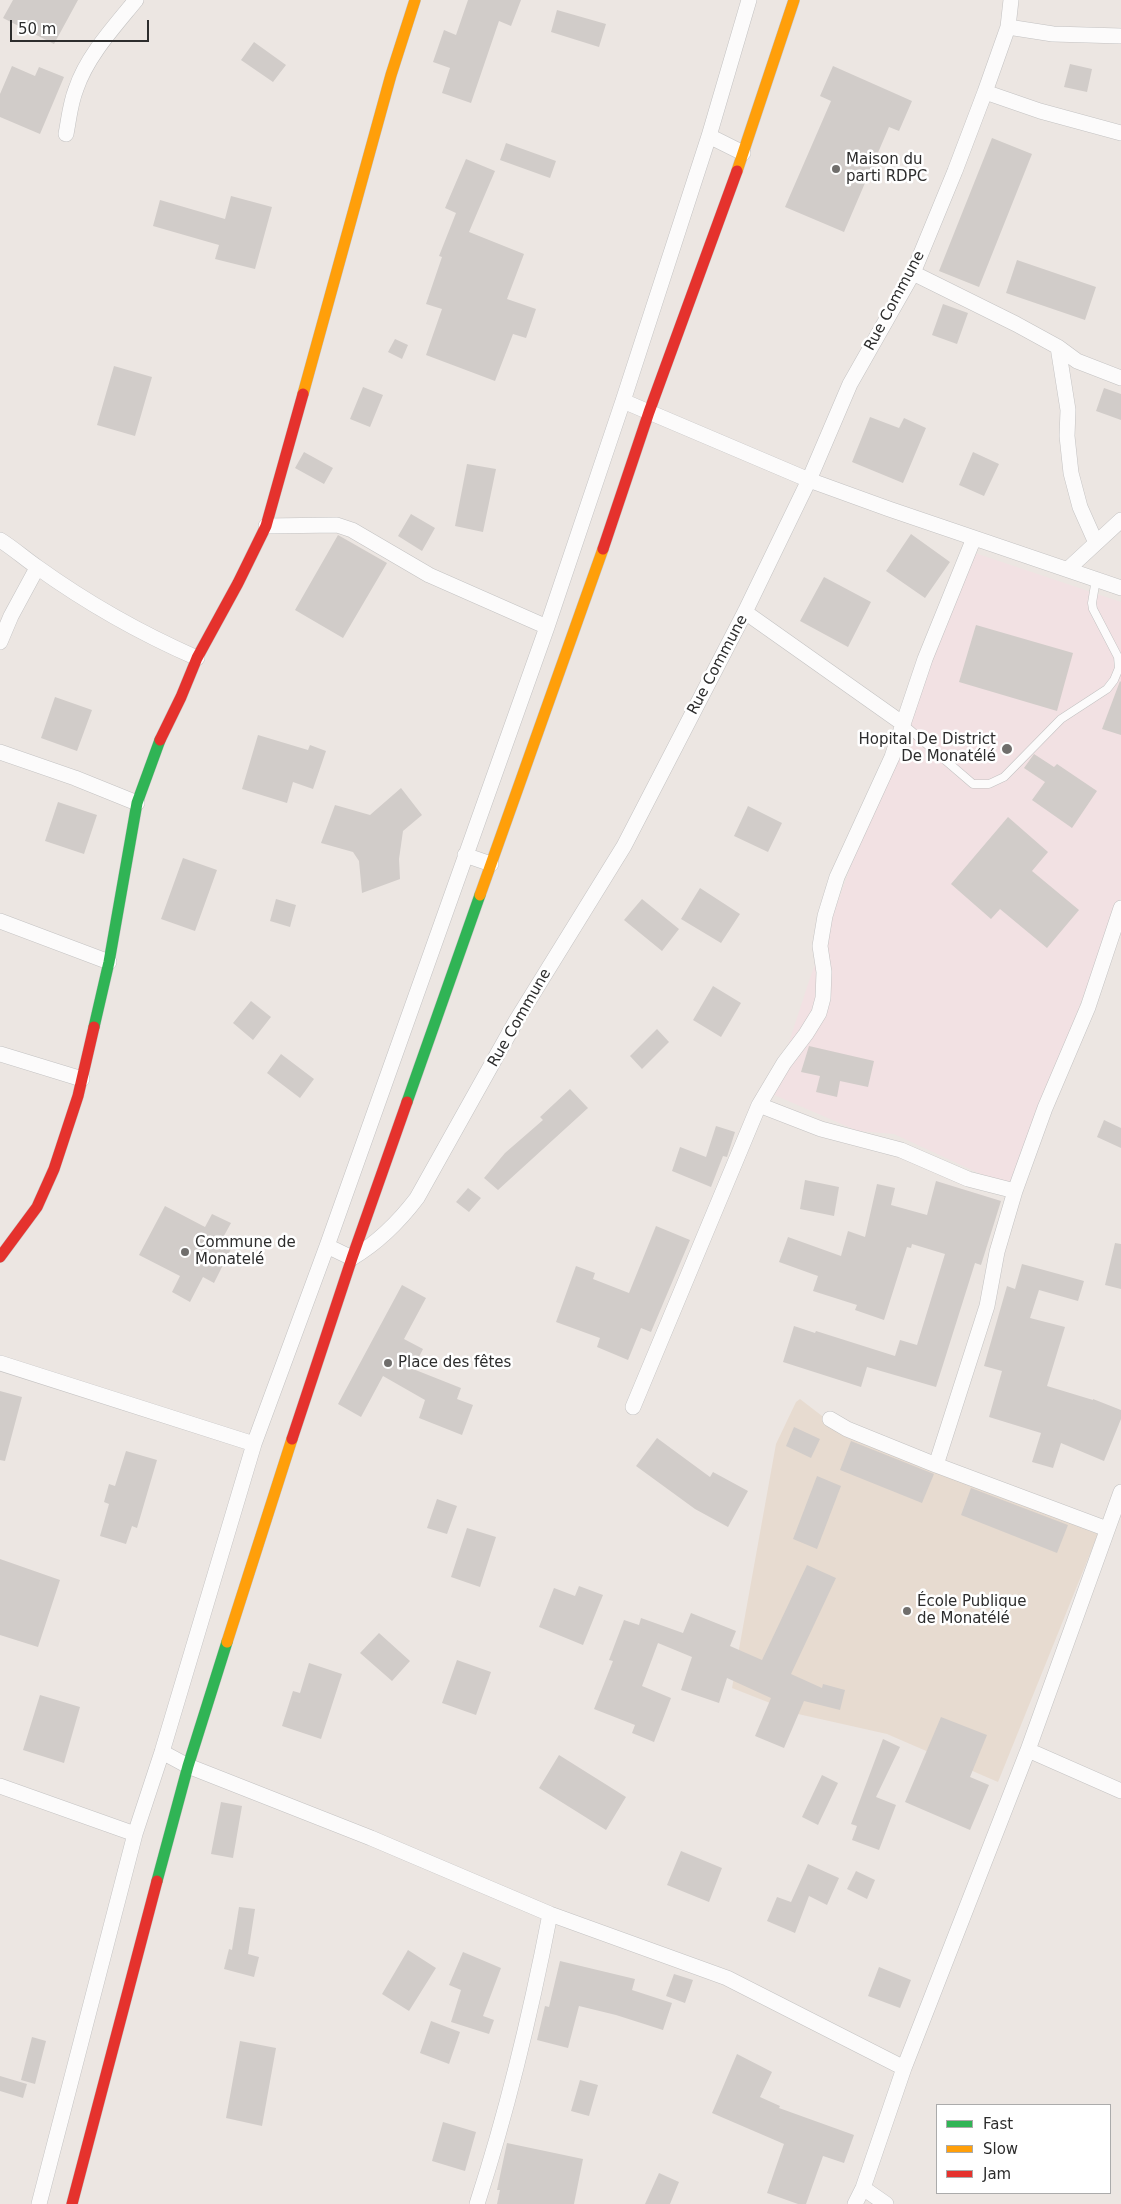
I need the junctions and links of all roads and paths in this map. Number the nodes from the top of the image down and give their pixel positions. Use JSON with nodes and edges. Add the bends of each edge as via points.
{"nodes":[{"id":1,"x":136,"y":0,"type":"edge"},
{"id":2,"x":415,"y":0,"type":"edge"},
{"id":3,"x":749,"y":0,"type":"edge"},
{"id":4,"x":794,"y":0,"type":"edge"},
{"id":5,"x":1011,"y":0,"type":"edge"},
{"id":6,"x":1008,"y":27,"type":"junction"},
{"id":7,"x":1121,"y":36,"type":"edge"},
{"id":8,"x":985,"y":92,"type":"junction"},
{"id":9,"x":1121,"y":133,"type":"edge"},
{"id":10,"x":66,"y":134,"type":"dead end"},
{"id":11,"x":708,"y":136,"type":"junction"},
{"id":12,"x":743,"y":153,"type":"junction"},
{"id":13,"x":913,"y":273,"type":"junction"},
{"id":14,"x":1058,"y":347,"type":"junction"},
{"id":15,"x":1121,"y":378,"type":"edge"},
{"id":16,"x":623,"y":401,"type":"junction"},
{"id":17,"x":649,"y":412,"type":"junction"},
{"id":18,"x":809,"y":480,"type":"junction"},
{"id":19,"x":1121,"y":520,"type":"edge"},
{"id":20,"x":266,"y":526,"type":"junction"},
{"id":21,"x":974,"y":538,"type":"junction"},
{"id":22,"x":0,"y":540,"type":"edge"},
{"id":23,"x":1096,"y":543,"type":"junction"},
{"id":24,"x":37,"y":568,"type":"junction"},
{"id":25,"x":1068,"y":569,"type":"junction"},
{"id":26,"x":1096,"y":579,"type":"junction"},
{"id":27,"x":1121,"y":588,"type":"edge"},
{"id":28,"x":745,"y":612,"type":"junction"},
{"id":29,"x":547,"y":627,"type":"junction"},
{"id":30,"x":0,"y":642,"type":"edge"},
{"id":31,"x":197,"y":658,"type":"junction"},
{"id":32,"x":902,"y":723,"type":"junction"},
{"id":33,"x":0,"y":752,"type":"edge"},
{"id":34,"x":136,"y":803,"type":"junction"},
{"id":35,"x":465,"y":855,"type":"junction"},
{"id":36,"x":491,"y":864,"type":"junction"},
{"id":37,"x":1121,"y":908,"type":"edge"},
{"id":38,"x":0,"y":922,"type":"edge"},
{"id":39,"x":109,"y":962,"type":"junction"},
{"id":40,"x":0,"y":1054,"type":"edge"},
{"id":41,"x":82,"y":1078,"type":"junction"},
{"id":42,"x":759,"y":1105,"type":"junction"},
{"id":43,"x":1015,"y":1191,"type":"junction"},
{"id":44,"x":327,"y":1246,"type":"junction"},
{"id":45,"x":0,"y":1257,"type":"edge"},
{"id":46,"x":352,"y":1258,"type":"junction"},
{"id":47,"x":0,"y":1363,"type":"edge"},
{"id":48,"x":633,"y":1407,"type":"dead end"},
{"id":49,"x":830,"y":1419,"type":"dead end"},
{"id":50,"x":254,"y":1444,"type":"junction"},
{"id":51,"x":936,"y":1465,"type":"junction"},
{"id":52,"x":1121,"y":1492,"type":"edge"},
{"id":53,"x":1107,"y":1530,"type":"junction"},
{"id":54,"x":1028,"y":1750,"type":"junction"},
{"id":55,"x":162,"y":1752,"type":"junction"},
{"id":56,"x":188,"y":1766,"type":"junction"},
{"id":57,"x":0,"y":1786,"type":"edge"},
{"id":58,"x":1121,"y":1791,"type":"edge"},
{"id":59,"x":135,"y":1834,"type":"junction"},
{"id":60,"x":550,"y":1914,"type":"junction"},
{"id":61,"x":904,"y":2068,"type":"junction"},
{"id":62,"x":862,"y":2188,"type":"junction"},
{"id":63,"x":38,"y":2204,"type":"edge"},
{"id":64,"x":72,"y":2204,"type":"edge"},
{"id":65,"x":477,"y":2204,"type":"edge"},
{"id":66,"x":855,"y":2204,"type":"edge"},
{"id":67,"x":886,"y":2204,"type":"edge"}],
"edges":[{"from":1,"to":10,"type":"street","via":[[108,34],[80,80],[71,104]]},
{"from":2,"to":20,"type":"street","via":[[391,75]]},
{"from":3,"to":11,"type":"street"},
{"from":4,"to":12,"type":"street"},
{"from":5,"to":6,"type":"street","name":"Rue Commune"},
{"from":6,"to":7,"type":"street","via":[[1053,34]]},
{"from":6,"to":8,"type":"street","name":"Rue Commune"},
{"from":8,"to":9,"type":"street"},
{"from":8,"to":13,"type":"street","name":"Rue Commune"},
{"from":11,"to":12,"type":"street"},
{"from":11,"to":16,"type":"street"},
{"from":12,"to":17,"type":"street"},
{"from":13,"to":14,"type":"street"},
{"from":13,"to":18,"type":"street","name":"Rue Commune","via":[[850,384]]},
{"from":14,"to":15,"type":"street","via":[[1077,360]]},
{"from":14,"to":23,"type":"street","via":[[1068,410],[1071,473],[1080,507]]},
{"from":16,"to":17,"type":"street"},
{"from":16,"to":29,"type":"street"},
{"from":17,"to":18,"type":"street"},
{"from":17,"to":36,"type":"street","via":[[577,626]]},
{"from":18,"to":21,"type":"street"},
{"from":18,"to":28,"type":"street","name":"Rue Commune"},
{"from":19,"to":23,"type":"street"},
{"from":20,"to":29,"type":"street","via":[[329,525],[352,530],[428,575]]},
{"from":20,"to":31,"type":"street"},
{"from":21,"to":25,"type":"street"},
{"from":21,"to":32,"type":"street"},
{"from":22,"to":24,"type":"street"},
{"from":23,"to":25,"type":"street"},
{"from":24,"to":30,"type":"street"},
{"from":24,"to":31,"type":"street","via":[[155,640]]},
{"from":25,"to":26,"type":"street"},
{"from":26,"to":27,"type":"street"},
{"from":26,"to":32,"type":"lane","via":[[1092,603],[1118,657],[1119,668],[1114,680],[1107,689],[1061,718],[1004,776],[989,784],[973,784]]},
{"from":28,"to":32,"type":"street"},
{"from":28,"to":46,"type":"street","name":"Rue Commune","via":[[624,846],[516,1021],[417,1198],[396,1225]]},
{"from":29,"to":35,"type":"street"},
{"from":31,"to":34,"type":"street","via":[[156,749]]},
{"from":32,"to":42,"type":"street","via":[[892,757],[837,877],[825,916],[820,946],[824,972],[819,1013]]},
{"from":33,"to":34,"type":"street"},
{"from":34,"to":39,"type":"street"},
{"from":35,"to":36,"type":"street"},
{"from":35,"to":44,"type":"street"},
{"from":36,"to":46,"type":"street"},
{"from":37,"to":43,"type":"street","via":[[1088,1007],[1045,1108]]},
{"from":38,"to":39,"type":"street"},
{"from":39,"to":41,"type":"street"},
{"from":40,"to":41,"type":"street"},
{"from":41,"to":45,"type":"street","via":[[54,1169],[37,1207]]},
{"from":42,"to":43,"type":"street","via":[[821,1129],[901,1150],[968,1178]]},
{"from":42,"to":48,"type":"street"},
{"from":43,"to":51,"type":"street","via":[[997,1252],[988,1306]]},
{"from":44,"to":46,"type":"street"},
{"from":44,"to":50,"type":"street"},
{"from":46,"to":56,"type":"street"},
{"from":47,"to":50,"type":"street"},
{"from":49,"to":51,"type":"street"},
{"from":50,"to":55,"type":"street"},
{"from":51,"to":53,"type":"street"},
{"from":52,"to":53,"type":"street"},
{"from":53,"to":54,"type":"street"},
{"from":54,"to":58,"type":"street"},
{"from":54,"to":61,"type":"street"},
{"from":55,"to":56,"type":"street"},
{"from":55,"to":59,"type":"street"},
{"from":56,"to":60,"type":"street","via":[[371,1838]]},
{"from":56,"to":64,"type":"street"},
{"from":57,"to":59,"type":"street"},
{"from":59,"to":63,"type":"street"},
{"from":60,"to":61,"type":"street","via":[[727,1978]]},
{"from":60,"to":65,"type":"street","via":[[531,2009],[496,2147]]},
{"from":61,"to":62,"type":"street"},
{"from":62,"to":66,"type":"street"},
{"from":62,"to":67,"type":"street"}]}
